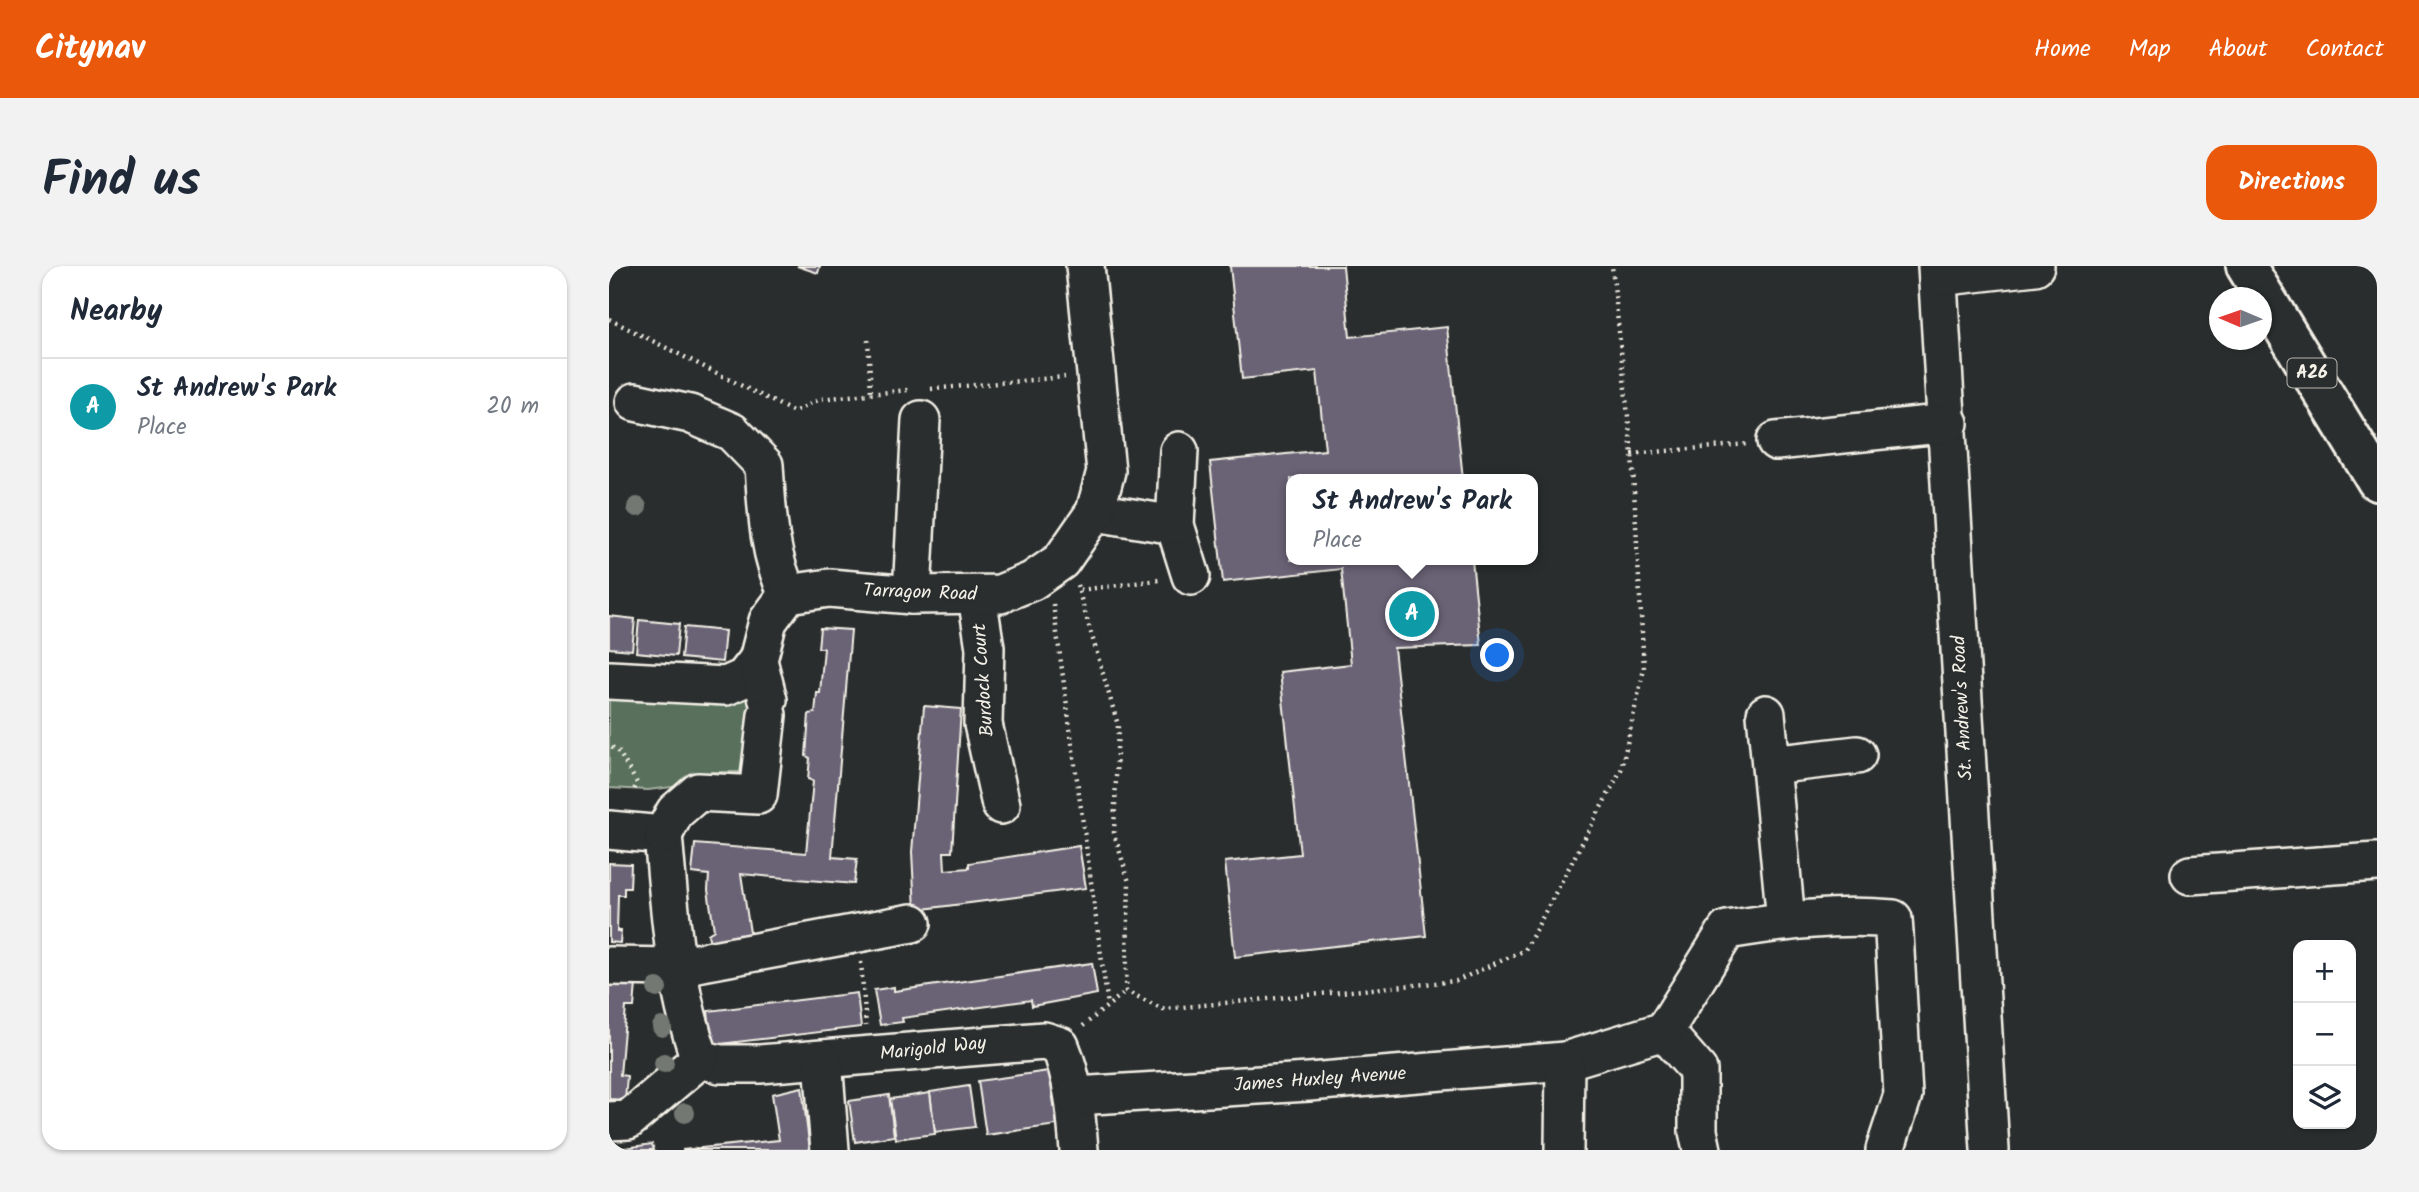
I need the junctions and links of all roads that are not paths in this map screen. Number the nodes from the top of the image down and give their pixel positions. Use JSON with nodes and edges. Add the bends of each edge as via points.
{"nodes":[{"id":1,"x":1085,"y":266,"type":"edge"},
{"id":2,"x":2035,"y":266,"type":"edge"},
{"id":3,"x":2246,"y":266,"type":"edge"},
{"id":4,"x":1938,"y":271,"type":"edge"},
{"id":5,"x":918,"y":400,"type":"road end"},
{"id":6,"x":635,"y":402,"type":"dead end"},
{"id":7,"x":1949,"y":423,"type":"junction"},
{"id":8,"x":1776,"y":441,"type":"road end"},
{"id":9,"x":1179,"y":451,"type":"dead end"},
{"id":10,"x":2377,"y":481,"type":"edge"},
{"id":11,"x":1095,"y":512,"type":"junction"},
{"id":12,"x":1174,"y":525,"type":"junction"},
{"id":13,"x":1191,"y":576,"type":"road end"},
{"id":14,"x":788,"y":594,"type":"junction"},
{"id":15,"x":912,"y":595,"type":"junction"},
{"id":16,"x":977,"y":596,"type":"junction"},
{"id":17,"x":758,"y":660,"type":"junction"},
{"id":18,"x":609,"y":680,"type":"edge"},
{"id":19,"x":1766,"y":714,"type":"dead end"},
{"id":20,"x":1857,"y":755,"type":"dead end"},
{"id":21,"x":1771,"y":765,"type":"junction"},
{"id":22,"x":1001,"y":805,"type":"dead end"},
{"id":23,"x":609,"y":830,"type":"edge"},
{"id":24,"x":663,"y":835,"type":"junction"},
{"id":25,"x":2377,"y":862,"type":"edge"},
{"id":26,"x":2190,"y":875,"type":"dead end"},
{"id":27,"x":1786,"y":920,"type":"junction"},
{"id":28,"x":912,"y":923,"type":"dead end"},
{"id":29,"x":609,"y":966,"type":"edge"},
{"id":30,"x":675,"y":967,"type":"junction"},
{"id":31,"x":1664,"y":1031,"type":"junction"},
{"id":32,"x":700,"y":1059,"type":"junction"},
{"id":33,"x":823,"y":1060,"type":"junction"},
{"id":34,"x":1565,"y":1061,"type":"junction"},
{"id":35,"x":1075,"y":1096,"type":"junction"},
{"id":36,"x":609,"y":1121,"type":"edge"},
{"id":37,"x":830,"y":1150,"type":"edge"},
{"id":38,"x":1079,"y":1150,"type":"edge"},
{"id":39,"x":1564,"y":1150,"type":"edge"},
{"id":40,"x":1702,"y":1150,"type":"edge"},
{"id":41,"x":1885,"y":1150,"type":"edge"},
{"id":42,"x":1990,"y":1150,"type":"edge"}],
"edges":[{"from":1,"to":11,"type":"street","name":"Tarragon Road","via":[[1106,471]]},
{"from":2,"to":4,"type":"street"},
{"from":3,"to":10,"type":"main road","number":"A26"},
{"from":4,"to":7,"type":"street","name":"St. Andrew's Road"},
{"from":5,"to":15,"type":"street"},
{"from":6,"to":14,"type":"street","via":[[690,414],[732,432],[764,466],[768,529]]},
{"from":7,"to":8,"type":"street"},
{"from":7,"to":42,"type":"street","name":"St. Andrew's Road"},
{"from":9,"to":12,"type":"street"},
{"from":11,"to":12,"type":"street"},
{"from":11,"to":16,"type":"street","name":"Tarragon Road","via":[[1063,573],[1000,594]]},
{"from":12,"to":13,"type":"street"},
{"from":14,"to":15,"type":"street","name":"Tarragon Road","via":[[829,588]]},
{"from":14,"to":17,"type":"street","via":[[768,621]]},
{"from":15,"to":16,"type":"street","name":"Tarragon Road"},
{"from":16,"to":22,"type":"street","name":"Burdock Court","via":[[985,648],[983,724]]},
{"from":17,"to":18,"type":"street","via":[[744,678],[726,686]]},
{"from":17,"to":24,"type":"street","via":[[768,708],[758,795],[698,792],[675,813]]},
{"from":19,"to":21,"type":"street"},
{"from":20,"to":21,"type":"street"},
{"from":21,"to":27,"type":"street"},
{"from":23,"to":24,"type":"street"},
{"from":24,"to":30,"type":"street"},
{"from":25,"to":26,"type":"street"},
{"from":27,"to":31,"type":"street","via":[[1727,930]]},
{"from":27,"to":41,"type":"street","via":[[1893,919],[1903,1095]]},
{"from":28,"to":30,"type":"street"},
{"from":29,"to":30,"type":"street"},
{"from":30,"to":32,"type":"street"},
{"from":31,"to":34,"type":"street","name":"James Huxley Avenue"},
{"from":31,"to":40,"type":"street","via":[[1698,1070]]},
{"from":32,"to":33,"type":"street","name":"Marigold Way","via":[[759,1065]]},
{"from":32,"to":36,"type":"street","via":[[628,1120]]},
{"from":33,"to":35,"type":"street","name":"Marigold Way","via":[[1044,1041],[1060,1046]]},
{"from":33,"to":37,"type":"street"},
{"from":34,"to":35,"type":"street","name":"James Huxley Avenue","via":[[1309,1083]]},
{"from":34,"to":39,"type":"street"},
{"from":35,"to":38,"type":"street"}]}
